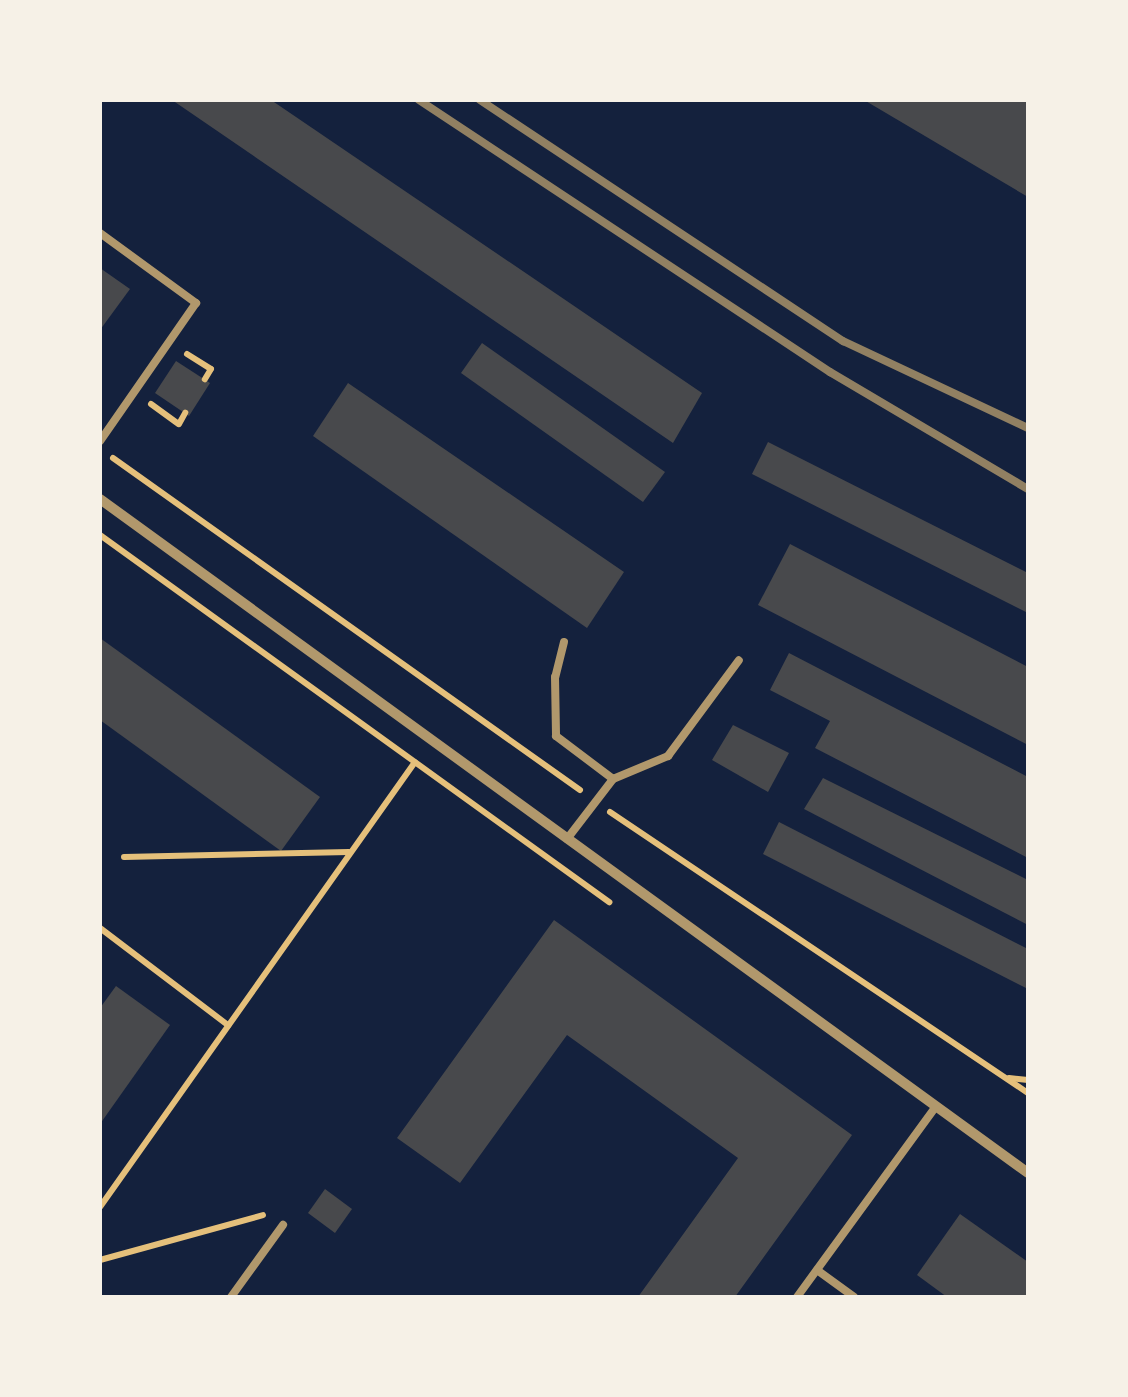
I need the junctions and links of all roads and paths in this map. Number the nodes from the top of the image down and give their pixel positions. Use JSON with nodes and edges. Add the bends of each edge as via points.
{"nodes":[{"id":1,"x":100,"y":233,"type":"edge"},
{"id":2,"x":169,"y":342,"type":"junction"},
{"id":3,"x":205,"y":379,"type":"dead end"},
{"id":4,"x":134,"y":392,"type":"junction"},
{"id":5,"x":184,"y":413,"type":"dead end"},
{"id":6,"x":100,"y":441,"type":"edge"},
{"id":7,"x":100,"y":449,"type":"edge"},
{"id":8,"x":100,"y":498,"type":"edge"},
{"id":9,"x":100,"y":536,"type":"edge"},
{"id":10,"x":564,"y":642,"type":"dead end"},
{"id":11,"x":738,"y":660,"type":"dead end"},
{"id":12,"x":414,"y":762,"type":"junction"},
{"id":13,"x":612,"y":778,"type":"junction"},
{"id":14,"x":595,"y":802,"type":"junction"},
{"id":15,"x":567,"y":839,"type":"junction"},
{"id":16,"x":351,"y":852,"type":"junction"},
{"id":17,"x":124,"y":858,"type":"dead end"},
{"id":18,"x":616,"y":907,"type":"dead end"},
{"id":19,"x":100,"y":928,"type":"edge"},
{"id":20,"x":228,"y":1026,"type":"junction"},
{"id":21,"x":1004,"y":1077,"type":"junction"},
{"id":22,"x":1028,"y":1080,"type":"edge"},
{"id":23,"x":1028,"y":1093,"type":"edge"},
{"id":24,"x":935,"y":1108,"type":"junction"},
{"id":25,"x":1028,"y":1174,"type":"edge"},
{"id":26,"x":100,"y":1207,"type":"edge"},
{"id":27,"x":284,"y":1225,"type":"joint"},
{"id":28,"x":100,"y":1260,"type":"edge"},
{"id":29,"x":817,"y":1270,"type":"junction"},
{"id":30,"x":232,"y":1297,"type":"edge"},
{"id":31,"x":797,"y":1297,"type":"edge"},
{"id":32,"x":854,"y":1297,"type":"edge"}],
"edges":[{"from":1,"to":2,"type":"lane","via":[[196,303]]},
{"from":2,"to":3,"type":"path","via":[[211,369]]},
{"from":2,"to":4,"type":"lane"},
{"from":4,"to":5,"type":"path","via":[[179,424]]},
{"from":4,"to":6,"type":"lane"},
{"from":7,"to":14,"type":"path"},
{"from":8,"to":15,"type":"street"},
{"from":9,"to":12,"type":"path"},
{"from":10,"to":13,"type":"lane","via":[[556,677],[556,736]]},
{"from":11,"to":13,"type":"lane","via":[[668,756]]},
{"from":12,"to":16,"type":"path"},
{"from":12,"to":18,"type":"path"},
{"from":13,"to":14,"type":"lane"},
{"from":14,"to":15,"type":"lane"},
{"from":14,"to":21,"type":"path"},
{"from":15,"to":24,"type":"street"},
{"from":16,"to":17,"type":"path"},
{"from":16,"to":20,"type":"path"},
{"from":19,"to":20,"type":"path"},
{"from":20,"to":26,"type":"path"},
{"from":21,"to":22,"type":"path"},
{"from":21,"to":23,"type":"path"},
{"from":24,"to":25,"type":"street"},
{"from":24,"to":29,"type":"lane"},
{"from":27,"to":28,"type":"path","via":[[272,1212]]},
{"from":27,"to":30,"type":"lane"},
{"from":29,"to":31,"type":"lane"},
{"from":29,"to":32,"type":"lane"}]}
